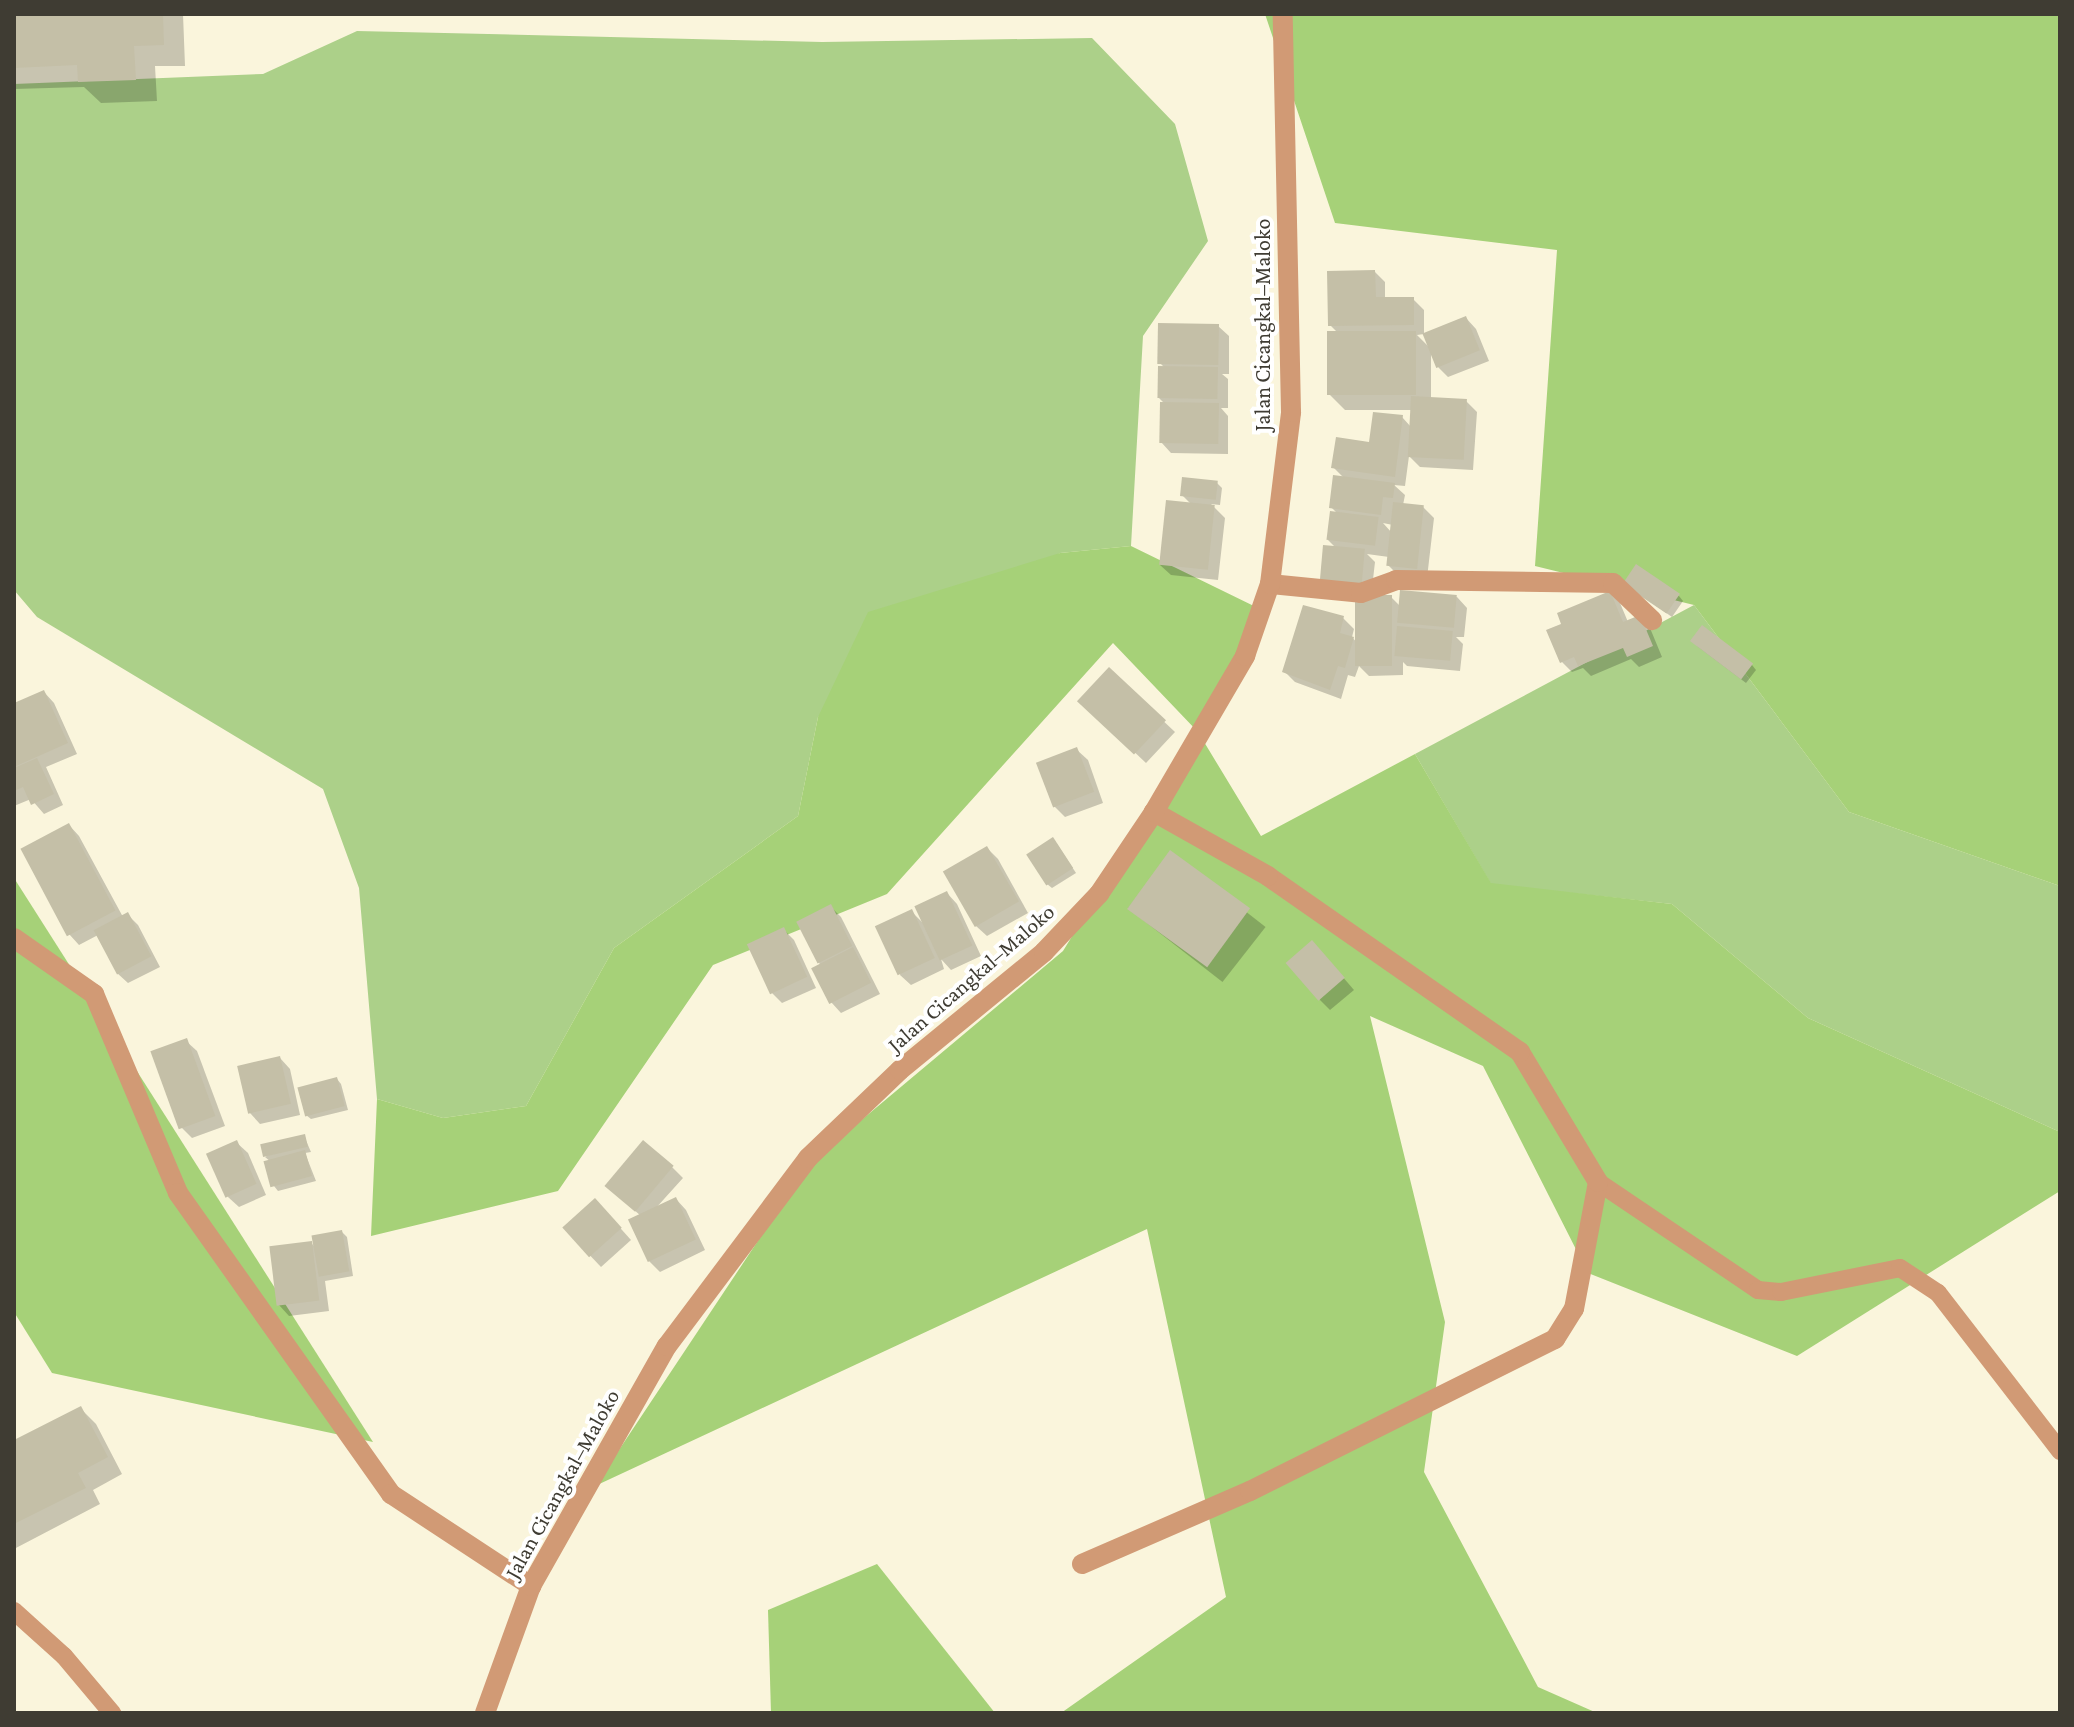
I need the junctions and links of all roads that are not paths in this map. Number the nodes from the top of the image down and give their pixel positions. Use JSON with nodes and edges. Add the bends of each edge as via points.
{"nodes":[{"id":1,"x":1283,"y":14,"type":"edge"},
{"id":2,"x":1270,"y":584,"type":"junction"},
{"id":3,"x":1652,"y":620,"type":"dead end"},
{"id":4,"x":1154,"y":812,"type":"junction"},
{"id":5,"x":14,"y":938,"type":"edge"},
{"id":6,"x":1598,"y":1182,"type":"junction"},
{"id":7,"x":2060,"y":1451,"type":"edge"},
{"id":8,"x":1082,"y":1564,"type":"dead end"},
{"id":9,"x":531,"y":1586,"type":"junction"},
{"id":10,"x":14,"y":1611,"type":"edge"},
{"id":11,"x":112,"y":1713,"type":"edge"},
{"id":12,"x":485,"y":1713,"type":"edge"}],
"edges":[{"from":1,"to":2,"type":"street","name":"Jalan Cicangkal–Maloko","via":[[1291,412]]},
{"from":2,"to":3,"type":"street","via":[[1361,593],[1396,580],[1613,583]]},
{"from":2,"to":4,"type":"street","name":"Jalan Cicangkal–Maloko","via":[[1245,656]]},
{"from":4,"to":6,"type":"street","via":[[1268,876],[1520,1052]]},
{"from":4,"to":9,"type":"street","name":"Jalan Cicangkal–Maloko","via":[[1099,894],[1044,952],[900,1070],[808,1158],[667,1346]]},
{"from":5,"to":9,"type":"street","via":[[94,994],[178,1193],[391,1494]]},
{"from":6,"to":7,"type":"lane","via":[[1758,1290],[1781,1292],[1900,1268],[1938,1293]]},
{"from":6,"to":8,"type":"street","via":[[1574,1309],[1555,1339],[1250,1491]]},
{"from":9,"to":12,"type":"street","name":"Jalan Cicangkal–Maloko"},
{"from":10,"to":11,"type":"lane","via":[[64,1656]]}]}
